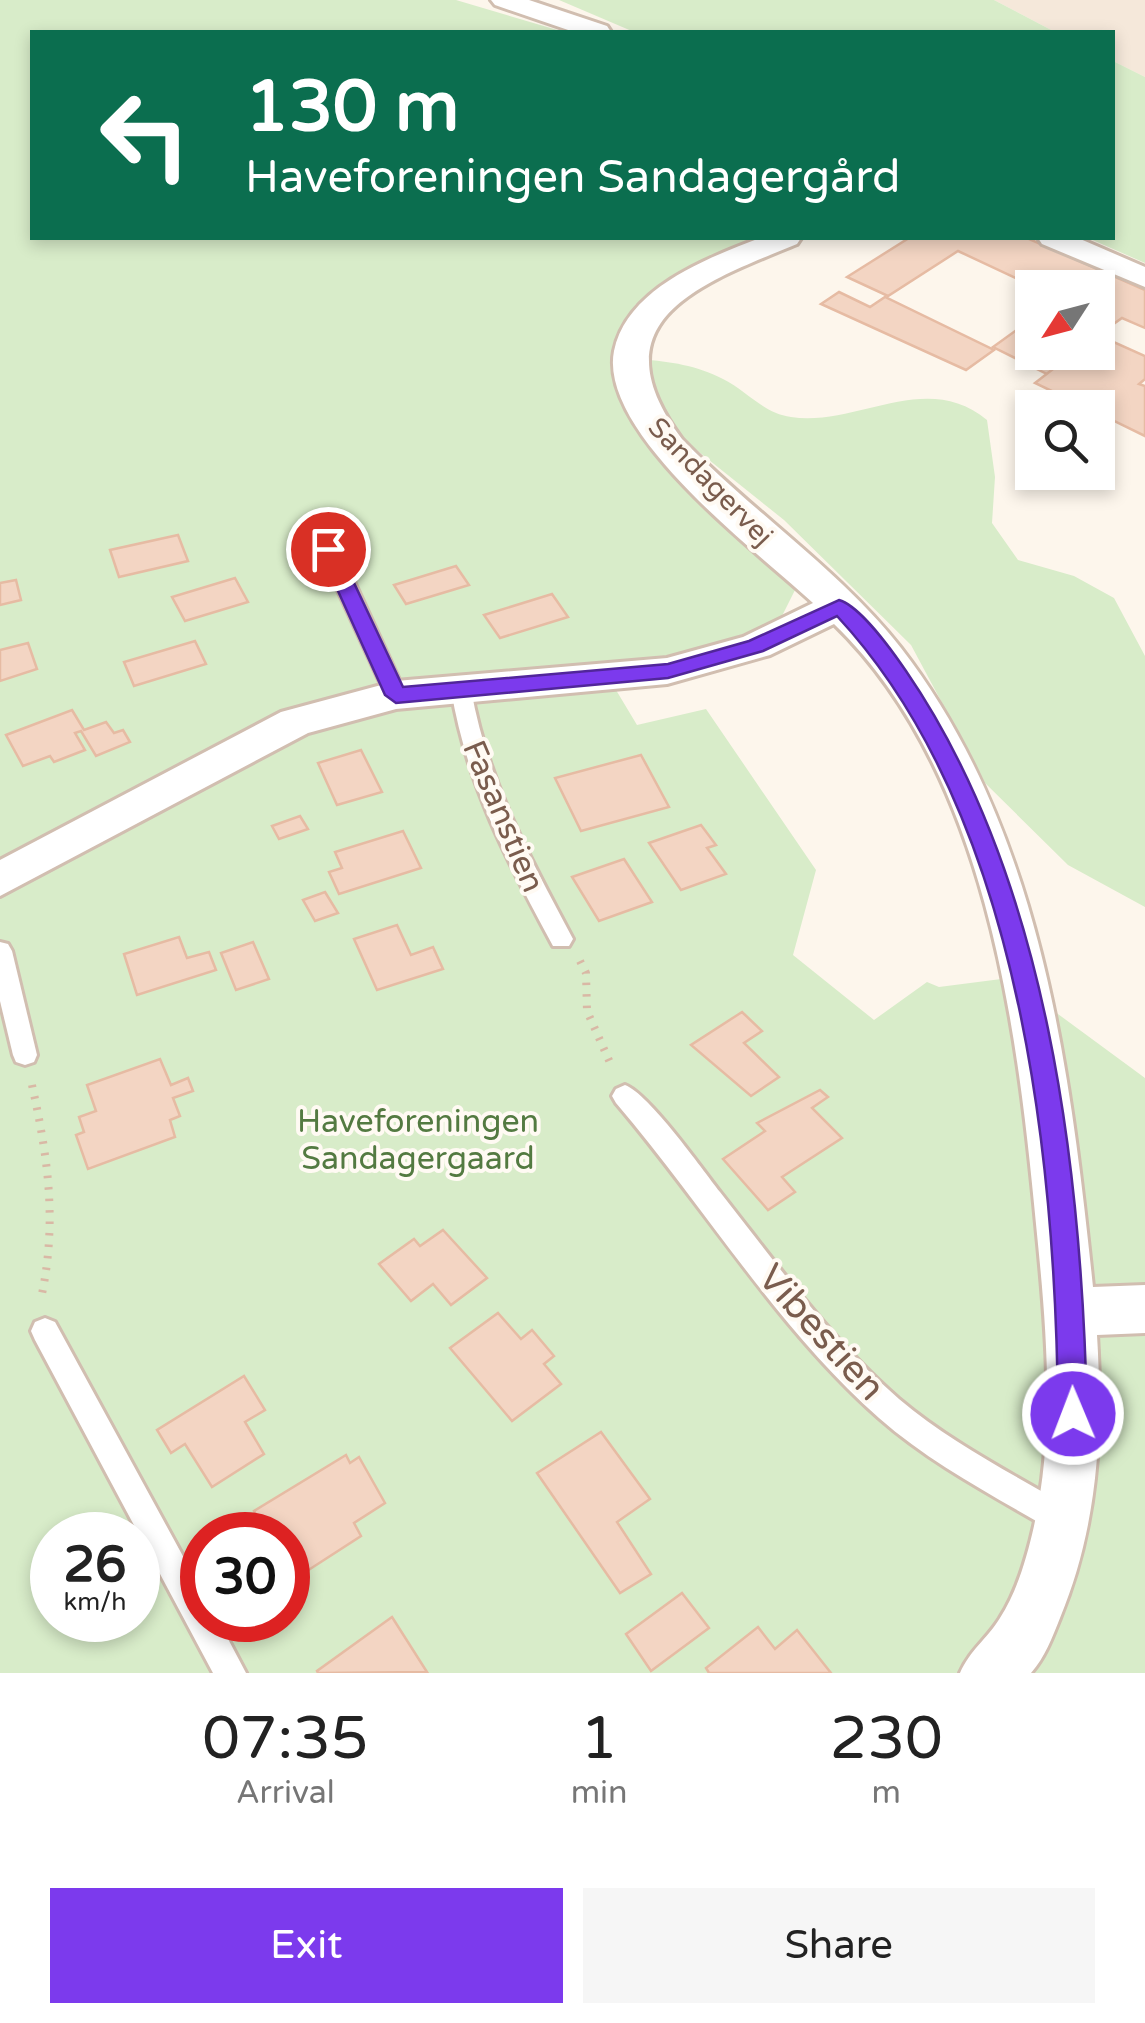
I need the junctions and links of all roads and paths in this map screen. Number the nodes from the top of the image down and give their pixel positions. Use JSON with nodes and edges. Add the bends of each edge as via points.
{"nodes":[{"id":1,"x":504,"y":0,"type":"edge"},
{"id":2,"x":592,"y":30,"type":"edge"},
{"id":3,"x":782,"y":240,"type":"edge"},
{"id":4,"x":1058,"y":240,"type":"edge"},
{"id":5,"x":1145,"y":278,"type":"edge"},
{"id":6,"x":328,"y":549,"type":"dead end"},
{"id":7,"x":839,"y":606,"type":"junction"},
{"id":8,"x":461,"y":689,"type":"junction"},
{"id":9,"x":396,"y":695,"type":"junction"},
{"id":10,"x":0,"y":880,"type":"edge"},
{"id":11,"x":561,"y":939,"type":"joint"},
{"id":12,"x":0,"y":951,"type":"edge"},
{"id":13,"x":25,"y":1055,"type":"joint"},
{"id":14,"x":625,"y":1096,"type":"joint"},
{"id":15,"x":1145,"y":1310,"type":"edge"},
{"id":16,"x":1071,"y":1312,"type":"junction"},
{"id":17,"x":46,"y":1331,"type":"joint"},
{"id":18,"x":1064,"y":1521,"type":"junction"},
{"id":19,"x":230,"y":1673,"type":"edge"},
{"id":20,"x":990,"y":1673,"type":"edge"}],
"edges":[{"from":1,"to":2,"type":"street"},
{"from":3,"to":7,"type":"street","name":"Sandagervej","via":[[704,275],[662,303],[636,335],[630,377],[657,433]]},
{"from":4,"to":5,"type":"street"},
{"from":6,"to":9,"type":"lane"},
{"from":7,"to":8,"type":"street","via":[[756,646],[668,671]]},
{"from":7,"to":16,"type":"street","name":"Sandagervej","via":[[883,653],[924,713],[974,812],[1016,950],[1049,1109]]},
{"from":8,"to":9,"type":"street"},
{"from":8,"to":11,"type":"lane","name":"Fasanstien","via":[[466,730],[521,865]]},
{"from":9,"to":10,"type":"street","via":[[266,736]]},
{"from":11,"to":14,"type":"path","via":[[586,973],[587,1011]]},
{"from":12,"to":13,"type":"lane"},
{"from":13,"to":17,"type":"path","via":[[56,1188],[40,1306]]},
{"from":14,"to":18,"type":"lane","name":"Vibestien","via":[[871,1392],[934,1442]]},
{"from":15,"to":16,"type":"street"},
{"from":16,"to":18,"type":"street","name":"Sandagervej","via":[[1074,1448]]},
{"from":17,"to":19,"type":"lane"},
{"from":18,"to":20,"type":"street","name":"Sandagervej","via":[[1022,1637]]}]}
